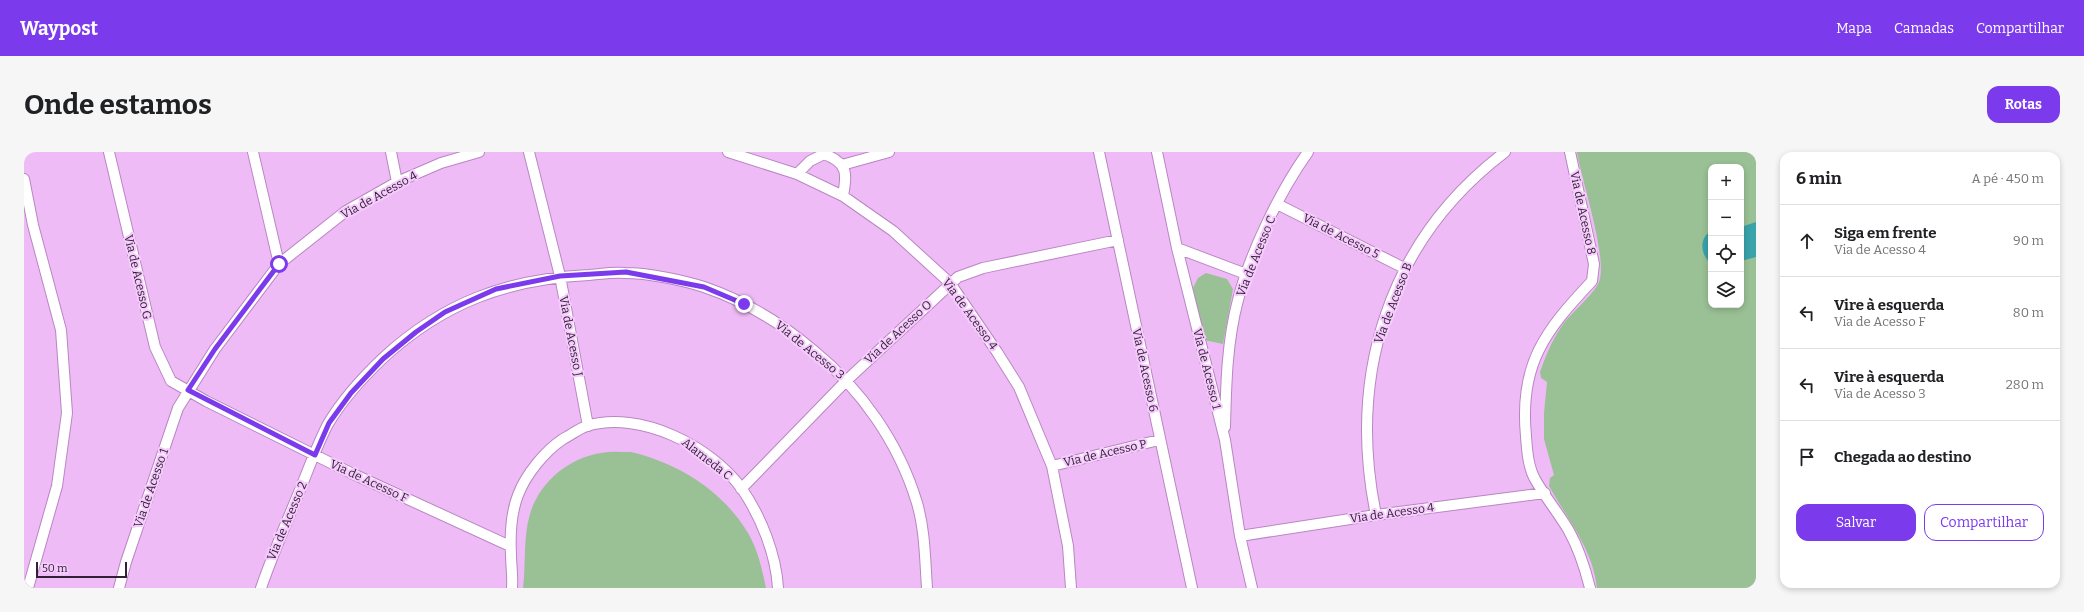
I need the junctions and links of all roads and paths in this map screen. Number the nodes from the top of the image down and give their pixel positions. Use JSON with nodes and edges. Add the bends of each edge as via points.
{"nodes":[{"id":1,"x":109,"y":152,"type":"edge"},
{"id":2,"x":253,"y":152,"type":"edge"},
{"id":3,"x":391,"y":152,"type":"edge"},
{"id":4,"x":479,"y":152,"type":"edge"},
{"id":5,"x":529,"y":152,"type":"edge"},
{"id":6,"x":728,"y":152,"type":"edge"},
{"id":7,"x":889,"y":152,"type":"edge"},
{"id":8,"x":1099,"y":152,"type":"edge"},
{"id":9,"x":1157,"y":152,"type":"edge"},
{"id":10,"x":1308,"y":152,"type":"edge"},
{"id":11,"x":1504,"y":152,"type":"edge"},
{"id":12,"x":1570,"y":152,"type":"edge"},
{"id":13,"x":823,"y":153,"type":"edge"},
{"id":14,"x":842,"y":165,"type":"junction"},
{"id":15,"x":797,"y":174,"type":"junction"},
{"id":16,"x":24,"y":179,"type":"edge"},
{"id":17,"x":397,"y":182,"type":"junction"},
{"id":18,"x":843,"y":196,"type":"junction"},
{"id":19,"x":1277,"y":204,"type":"junction"},
{"id":20,"x":29,"y":226,"type":"edge"},
{"id":21,"x":1118,"y":240,"type":"junction"},
{"id":22,"x":1177,"y":248,"type":"junction"},
{"id":23,"x":279,"y":264,"type":"junction"},
{"id":24,"x":1404,"y":268,"type":"junction"},
{"id":25,"x":1246,"y":274,"type":"junction"},
{"id":26,"x":560,"y":276,"type":"junction"},
{"id":27,"x":950,"y":283,"type":"junction"},
{"id":28,"x":847,"y":380,"type":"junction"},
{"id":29,"x":188,"y":390,"type":"junction"},
{"id":30,"x":588,"y":426,"type":"junction"},
{"id":31,"x":1159,"y":440,"type":"junction"},
{"id":32,"x":1224,"y":440,"type":"junction"},
{"id":33,"x":315,"y":455,"type":"junction"},
{"id":34,"x":1052,"y":466,"type":"junction"},
{"id":35,"x":741,"y":489,"type":"junction"},
{"id":36,"x":1545,"y":493,"type":"junction"},
{"id":37,"x":1376,"y":515,"type":"junction"},
{"id":38,"x":1240,"y":536,"type":"junction"},
{"id":39,"x":510,"y":546,"type":"junction"},
{"id":40,"x":28,"y":573,"type":"edge"},
{"id":41,"x":28,"y":588,"type":"edge"},
{"id":42,"x":119,"y":588,"type":"edge"},
{"id":43,"x":261,"y":588,"type":"edge"},
{"id":44,"x":512,"y":588,"type":"edge"},
{"id":45,"x":778,"y":588,"type":"edge"},
{"id":46,"x":927,"y":588,"type":"edge"},
{"id":47,"x":1071,"y":588,"type":"edge"},
{"id":48,"x":1192,"y":588,"type":"edge"},
{"id":49,"x":1252,"y":588,"type":"edge"},
{"id":50,"x":1590,"y":588,"type":"edge"}],
"edges":[{"from":1,"to":29,"type":"street","name":"Via de Acesso G","via":[[155,347],[171,381]]},
{"from":2,"to":23,"type":"street"},
{"from":3,"to":17,"type":"street"},
{"from":4,"to":17,"type":"street","name":"Via de Acesso 4","via":[[441,163]]},
{"from":5,"to":26,"type":"street","name":"Via de Acesso J"},
{"from":6,"to":15,"type":"street","name":"Via de Acesso 4"},
{"from":7,"to":14,"type":"street"},
{"from":8,"to":21,"type":"street","name":"Via de Acesso 6"},
{"from":9,"to":22,"type":"street","name":"Via de Acesso 1"},
{"from":10,"to":19,"type":"street","name":"Via de Acesso C"},
{"from":11,"to":24,"type":"street","name":"Via de Acesso B","via":[[1482,169],[1442,211]]},
{"from":12,"to":36,"type":"street","name":"Via de Acesso 8","via":[[1594,273],[1592,281],[1564,310],[1542,340],[1529,378],[1525,428],[1528,454],[1535,479]]},
{"from":13,"to":14,"type":"street"},
{"from":13,"to":15,"type":"street"},
{"from":14,"to":18,"type":"street","via":[[847,175]]},
{"from":15,"to":18,"type":"street","name":"Via de Acesso 4"},
{"from":16,"to":20,"type":"street"},
{"from":17,"to":23,"type":"street","name":"Via de Acesso 4","via":[[346,211]]},
{"from":18,"to":27,"type":"street","name":"Via de Acesso 4","via":[[893,231]]},
{"from":19,"to":24,"type":"street","name":"Via de Acesso 5"},
{"from":19,"to":25,"type":"street","name":"Via de Acesso C"},
{"from":20,"to":40,"type":"street","via":[[60,330],[67,413],[57,486]]},
{"from":21,"to":27,"type":"street","name":"Via de Acesso O","via":[[983,268],[964,274]]},
{"from":21,"to":31,"type":"street","name":"Via de Acesso 6"},
{"from":22,"to":25,"type":"street"},
{"from":22,"to":32,"type":"street","name":"Via de Acesso 1"},
{"from":23,"to":29,"type":"street","name":"Via de Acesso 4","via":[[215,349]]},
{"from":24,"to":37,"type":"street","name":"Via de Acesso B","via":[[1377,342],[1371,375],[1367,427]]},
{"from":25,"to":32,"type":"street","name":"Via de Acesso C","via":[[1238,300],[1226,368]]},
{"from":26,"to":28,"type":"street","name":"Via de Acesso 3","via":[[626,272],[704,287],[779,322]]},
{"from":26,"to":30,"type":"street","name":"Via de Acesso J"},
{"from":26,"to":33,"type":"street","name":"Via de Acesso 3","via":[[496,289],[445,312],[416,332],[383,359],[351,393],[329,423]]},
{"from":27,"to":28,"type":"street","name":"Via de Acesso O"},
{"from":27,"to":34,"type":"street","name":"Via de Acesso 4","via":[[1019,387]]},
{"from":28,"to":35,"type":"street","name":"Via de Acesso O"},
{"from":28,"to":46,"type":"street","name":"Via de Acesso 3","via":[[877,419],[900,460],[917,503],[925,549]]},
{"from":29,"to":33,"type":"street","name":"Via de Acesso F"},
{"from":29,"to":42,"type":"street","name":"Via de Acesso 1","via":[[178,408]]},
{"from":30,"to":35,"type":"street","name":"Alameda C","via":[[618,423],[642,426],[687,441],[730,476]]},
{"from":30,"to":39,"type":"street","via":[[554,446],[537,462],[518,494],[511,524]]},
{"from":31,"to":34,"type":"street","name":"Via de Acesso P"},
{"from":31,"to":48,"type":"street","name":"Via de Acesso 6"},
{"from":32,"to":38,"type":"street","name":"Via de Acesso 1"},
{"from":33,"to":39,"type":"street","name":"Via de Acesso F"},
{"from":33,"to":43,"type":"street","name":"Via de Acesso 2"},
{"from":34,"to":47,"type":"street","name":"Via de Acesso 4","via":[[1068,546]]},
{"from":35,"to":45,"type":"street","name":"Alameda C","via":[[767,538]]},
{"from":36,"to":37,"type":"street","name":"Via de Acesso 4"},
{"from":36,"to":50,"type":"street","via":[[1578,548]]},
{"from":37,"to":38,"type":"street","name":"Via de Acesso 4"},
{"from":38,"to":49,"type":"street","name":"Via de Acesso 1"},
{"from":39,"to":44,"type":"street"},
{"from":40,"to":41,"type":"street"}]}
